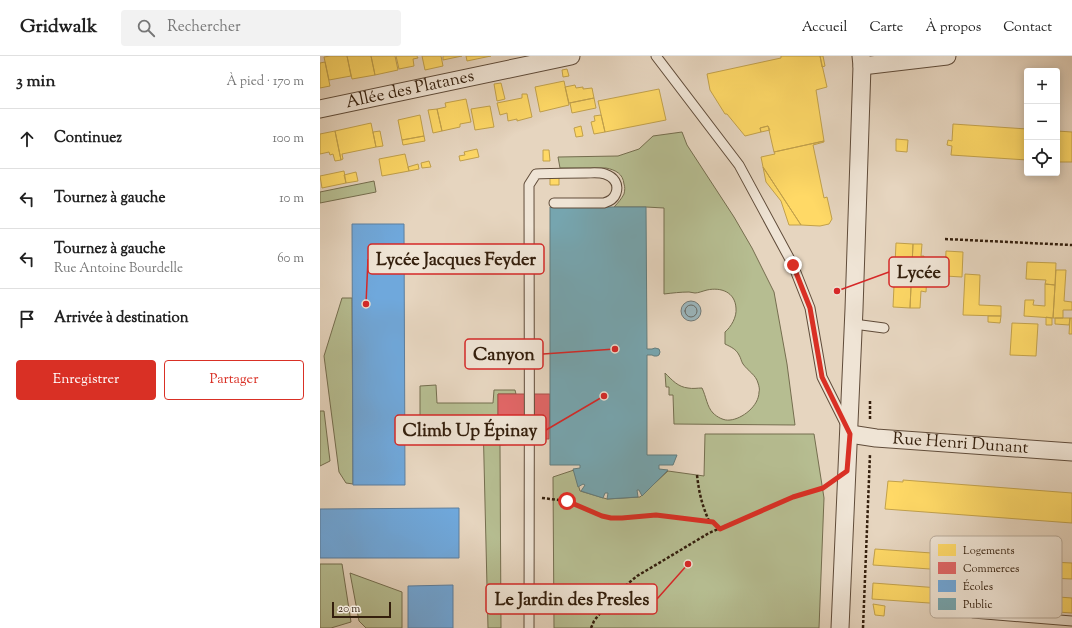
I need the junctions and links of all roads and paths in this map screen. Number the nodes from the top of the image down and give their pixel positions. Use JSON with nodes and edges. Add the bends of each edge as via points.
{"nodes":[{"id":1,"x":571,"y":56,"type":"edge"},
{"id":2,"x":656,"y":56,"type":"edge"},
{"id":3,"x":947,"y":56,"type":"edge"},
{"id":4,"x":862,"y":61,"type":"edge"},
{"id":5,"x":320,"y":109,"type":"edge"},
{"id":6,"x":554,"y":203,"type":"dead end"},
{"id":7,"x":945,"y":239,"type":"dead end"},
{"id":8,"x":1072,"y":244,"type":"edge"},
{"id":9,"x":854,"y":324,"type":"junction"},
{"id":10,"x":884,"y":328,"type":"dead end"},
{"id":11,"x":850,"y":434,"type":"junction"},
{"id":12,"x":1072,"y":452,"type":"edge"},
{"id":13,"x":847,"y":471,"type":"junction"},
{"id":14,"x":697,"y":475,"type":"dead end"},
{"id":15,"x":530,"y":497,"type":"junction"},
{"id":16,"x":709,"y":521,"type":"junction"},
{"id":17,"x":720,"y":529,"type":"junction"},
{"id":18,"x":1035,"y":618,"type":"edge"},
{"id":19,"x":1072,"y":621,"type":"edge"},
{"id":20,"x":529,"y":628,"type":"edge"},
{"id":21,"x":591,"y":628,"type":"edge"},
{"id":22,"x":840,"y":628,"type":"edge"}],
"edges":[{"from":1,"to":5,"type":"street","name":"Allée des Platanes"},
{"from":2,"to":11,"type":"lane","via":[[739,165],[793,265],[810,308],[822,377]]},
{"from":3,"to":4,"type":"street"},
{"from":4,"to":9,"type":"street"},
{"from":6,"to":15,"type":"lane","via":[[604,203],[613,198],[617,189],[616,184],[614,179],[604,174],[550,173],[536,174],[529,185]]},
{"from":7,"to":8,"type":"path"},
{"from":9,"to":10,"type":"lane"},
{"from":9,"to":11,"type":"street"},
{"from":11,"to":12,"type":"street","name":"Rue Henri Dunant"},
{"from":11,"to":13,"type":"street"},
{"from":13,"to":17,"type":"path","via":[[823,488],[793,497]]},
{"from":13,"to":22,"type":"street"},
{"from":14,"to":16,"type":"path","via":[[702,506]]},
{"from":15,"to":16,"type":"path","via":[[567,501],[611,518],[656,515]]},
{"from":15,"to":20,"type":"lane"},
{"from":16,"to":17,"type":"path"},
{"from":17,"to":21,"type":"path","via":[[637,576],[610,600]]},
{"from":18,"to":19,"type":"lane"}]}
